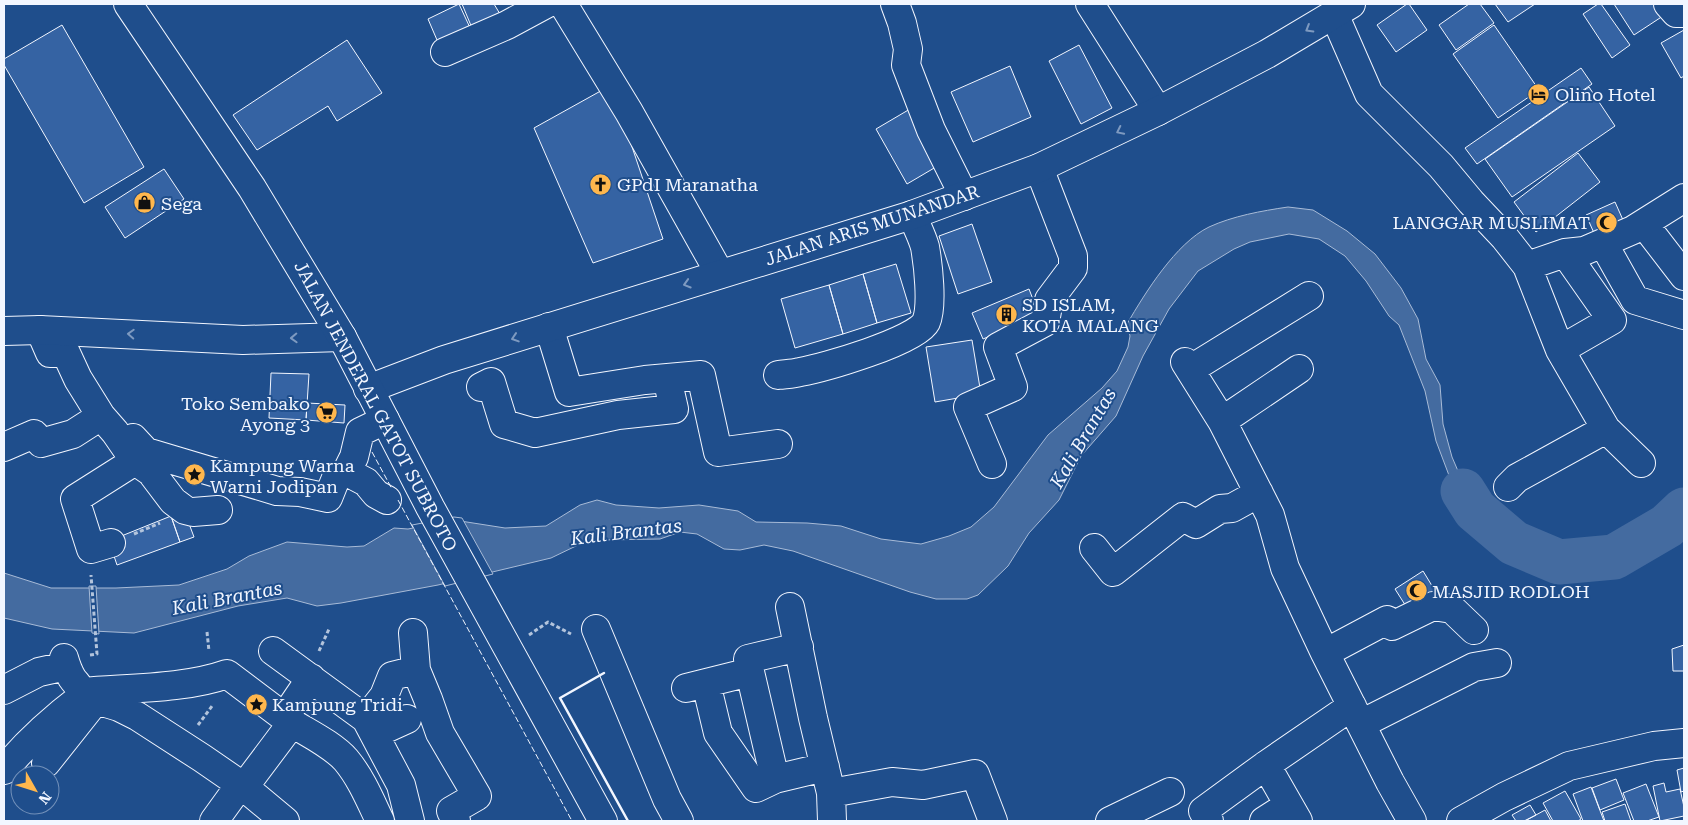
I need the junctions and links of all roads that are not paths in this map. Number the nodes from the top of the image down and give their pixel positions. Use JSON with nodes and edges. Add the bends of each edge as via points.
{"nodes":[{"id":1,"x":128,"y":4,"type":"edge"},
{"id":2,"x":546,"y":4,"type":"edge"},
{"id":3,"x":563,"y":4,"type":"edge"},
{"id":4,"x":895,"y":4,"type":"edge"},
{"id":5,"x":1090,"y":4,"type":"edge"},
{"id":6,"x":1668,"y":4,"type":"edge"},
{"id":7,"x":1342,"y":9,"type":"edge"},
{"id":8,"x":1684,"y":13,"type":"edge"},
{"id":9,"x":445,"y":52,"type":"dead end"},
{"id":10,"x":1158,"y":112,"type":"junction"},
{"id":11,"x":1039,"y":168,"type":"junction"},
{"id":12,"x":964,"y":196,"type":"junction"},
{"id":13,"x":1684,"y":198,"type":"edge"},
{"id":14,"x":912,"y":215,"type":"junction"},
{"id":15,"x":1644,"y":224,"type":"junction"},
{"id":16,"x":1603,"y":243,"type":"junction"},
{"id":17,"x":1565,"y":253,"type":"junction"},
{"id":18,"x":1527,"y":266,"type":"junction"},
{"id":19,"x":720,"y":274,"type":"junction"},
{"id":20,"x":1684,"y":276,"type":"edge"},
{"id":21,"x":1309,"y":296,"type":"dead end"},
{"id":22,"x":1684,"y":315,"type":"edge"},
{"id":23,"x":550,"y":327,"type":"junction"},
{"id":24,"x":40,"y":330,"type":"junction"},
{"id":25,"x":4,"y":331,"type":"edge"},
{"id":26,"x":342,"y":337,"type":"junction"},
{"id":27,"x":1560,"y":350,"type":"junction"},
{"id":28,"x":1300,"y":369,"type":"dead end"},
{"id":29,"x":778,"y":375,"type":"dead end"},
{"id":30,"x":667,"y":378,"type":"junction"},
{"id":31,"x":481,"y":388,"type":"dead end"},
{"id":32,"x":368,"y":389,"type":"junction"},
{"id":33,"x":385,"y":420,"type":"junction"},
{"id":34,"x":1222,"y":421,"type":"junction"},
{"id":35,"x":108,"y":424,"type":"junction"},
{"id":36,"x":1606,"y":429,"type":"junction"},
{"id":37,"x":778,"y":444,"type":"dead end"},
{"id":38,"x":4,"y":448,"type":"edge"},
{"id":39,"x":135,"y":461,"type":"junction"},
{"id":40,"x":1641,"y":463,"type":"dead end"},
{"id":41,"x":992,"y":464,"type":"dead end"},
{"id":42,"x":344,"y":473,"type":"junction"},
{"id":43,"x":1508,"y":486,"type":"dead end"},
{"id":44,"x":1259,"y":494,"type":"junction"},
{"id":45,"x":387,"y":500,"type":"dead end"},
{"id":46,"x":218,"y":510,"type":"dead end"},
{"id":47,"x":111,"y":543,"type":"dead end"},
{"id":48,"x":1094,"y":548,"type":"dead end"},
{"id":49,"x":790,"y":607,"type":"dead end"},
{"id":50,"x":1474,"y":630,"type":"dead end"},
{"id":51,"x":413,"y":633,"type":"dead end"},
{"id":52,"x":597,"y":633,"type":"road end"},
{"id":53,"x":798,"y":647,"type":"junction"},
{"id":54,"x":273,"y":651,"type":"dead end"},
{"id":55,"x":1325,"y":653,"type":"junction"},
{"id":56,"x":1498,"y":663,"type":"dead end"},
{"id":57,"x":416,"y":670,"type":"junction"},
{"id":58,"x":750,"y":672,"type":"junction"},
{"id":59,"x":311,"y":678,"type":"junction"},
{"id":60,"x":4,"y":690,"type":"edge"},
{"id":61,"x":87,"y":696,"type":"junction"},
{"id":62,"x":1357,"y":715,"type":"junction"},
{"id":63,"x":290,"y":717,"type":"junction"},
{"id":64,"x":406,"y":719,"type":"dead end"},
{"id":65,"x":370,"y":727,"type":"junction"},
{"id":66,"x":1684,"y":743,"type":"edge"},
{"id":67,"x":46,"y":763,"type":"dead end"},
{"id":68,"x":1266,"y":765,"type":"junction"},
{"id":69,"x":825,"y":767,"type":"junction"},
{"id":70,"x":4,"y":770,"type":"edge"},
{"id":71,"x":775,"y":779,"type":"junction"},
{"id":72,"x":242,"y":786,"type":"junction"},
{"id":73,"x":1170,"y":792,"type":"dead end"},
{"id":74,"x":831,"y":793,"type":"junction"},
{"id":75,"x":1293,"y":813,"type":"edge"},
{"id":76,"x":214,"y":821,"type":"edge"},
{"id":77,"x":285,"y":821,"type":"edge"},
{"id":78,"x":380,"y":821,"type":"edge"},
{"id":79,"x":410,"y":821,"type":"edge"},
{"id":80,"x":456,"y":821,"type":"edge"},
{"id":81,"x":603,"y":821,"type":"edge"},
{"id":82,"x":679,"y":821,"type":"edge"},
{"id":83,"x":832,"y":821,"type":"edge"},
{"id":84,"x":993,"y":821,"type":"edge"},
{"id":85,"x":1110,"y":821,"type":"edge"},
{"id":86,"x":1209,"y":821,"type":"edge"},
{"id":87,"x":1264,"y":821,"type":"edge"},
{"id":88,"x":1412,"y":821,"type":"edge"},
{"id":89,"x":1461,"y":821,"type":"edge"}],
"edges":[{"from":1,"to":26,"type":"main road","name":"JALAN JENDERAL GATOT SUBROTO","via":[[252,188]]},
{"from":2,"to":9,"type":"main road"},
{"from":3,"to":19,"type":"main road","via":[[629,112]]},
{"from":4,"to":12,"type":"main road","via":[[908,49],[906,65],[931,130]]},
{"from":5,"to":10,"type":"main road"},
{"from":6,"to":8,"type":"main road","via":[[1676,13]]},
{"from":7,"to":10,"type":"main road","name":"JALAN ARIS MUNANDAR","one_way":true,"via":[[1267,54]]},
{"from":7,"to":18,"type":"main road","via":[[1344,39],[1369,94],[1440,166]]},
{"from":10,"to":11,"type":"main road","name":"JALAN ARIS MUNANDAR","one_way":true},
{"from":11,"to":12,"type":"main road","name":"JALAN ARIS MUNANDAR"},
{"from":11,"to":41,"type":"main road","via":[[1073,256],[1073,268],[1049,300],[1045,322],[998,347],[1013,387],[968,406]]},
{"from":12,"to":14,"type":"main road","name":"JALAN ARIS MUNANDAR"},
{"from":13,"to":15,"type":"main road"},
{"from":14,"to":19,"type":"main road","name":"JALAN ARIS MUNANDAR"},
{"from":14,"to":29,"type":"main road","via":[[924,246],[930,293],[928,315],[920,330],[875,350],[800,372]]},
{"from":15,"to":16,"type":"main road"},
{"from":15,"to":20,"type":"main road"},
{"from":16,"to":17,"type":"main road","via":[[1584,251]]},
{"from":16,"to":22,"type":"main road","via":[[1634,300]]},
{"from":17,"to":18,"type":"main road"},
{"from":17,"to":27,"type":"main road","via":[[1612,320]]},
{"from":18,"to":27,"type":"main road"},
{"from":19,"to":23,"type":"main road","name":"JALAN ARIS MUNANDAR","one_way":true},
{"from":21,"to":34,"type":"main road","via":[[1188,366]]},
{"from":23,"to":30,"type":"main road","via":[[569,392]]},
{"from":23,"to":32,"type":"main road","name":"JALAN ARIS MUNANDAR","one_way":true,"via":[[438,362]]},
{"from":24,"to":25,"type":"main road"},
{"from":26,"to":24,"type":"main road","one_way":true,"via":[[243,340]]},
{"from":24,"to":35,"type":"main road","via":[[50,352],[66,353],[78,379]]},
{"from":26,"to":32,"type":"main road","name":"JALAN JENDERAL GATOT SUBROTO"},
{"from":27,"to":36,"type":"main road"},
{"from":28,"to":34,"type":"main road"},
{"from":30,"to":31,"type":"main road","via":[[674,409],[618,415],[535,433],[504,424],[491,382]]},
{"from":30,"to":37,"type":"main road","via":[[701,374],[718,452]]},
{"from":32,"to":33,"type":"main road","name":"JALAN JENDERAL GATOT SUBROTO"},
{"from":33,"to":42,"type":"main road","via":[[360,432],[354,457]]},
{"from":33,"to":81,"type":"main road","name":"JALAN JENDERAL GATOT SUBROTO","via":[[430,507],[512,640]]},
{"from":34,"to":44,"type":"main road"},
{"from":35,"to":38,"type":"main road","via":[[40,443],[34,434]]},
{"from":35,"to":39,"type":"main road"},
{"from":35,"to":42,"type":"main road","via":[[132,437],[146,452],[277,491],[328,498]]},
{"from":36,"to":40,"type":"main road"},
{"from":36,"to":43,"type":"main road"},
{"from":39,"to":46,"type":"main road","via":[[151,472],[173,501],[185,510]]},
{"from":39,"to":47,"type":"main road","via":[[75,499],[91,549]]},
{"from":42,"to":45,"type":"main road","via":[[366,482],[376,494]]},
{"from":44,"to":48,"type":"main road","via":[[1232,508],[1220,509],[1196,524],[1183,517],[1113,572]]},
{"from":44,"to":55,"type":"main road","via":[[1270,515],[1285,568]]},
{"from":49,"to":53,"type":"main road"},
{"from":50,"to":55,"type":"main road","via":[[1452,609],[1433,606],[1392,626],[1387,620]]},
{"from":51,"to":57,"type":"main road"},
{"from":52,"to":82,"type":"main road"},
{"from":53,"to":58,"type":"main road","via":[[748,659]]},
{"from":53,"to":69,"type":"main road"},
{"from":54,"to":59,"type":"main road"},
{"from":55,"to":62,"type":"main road"},
{"from":56,"to":62,"type":"main road","via":[[1474,667]]},
{"from":57,"to":65,"type":"main road","via":[[392,676]]},
{"from":57,"to":80,"type":"main road","via":[[440,733],[477,796],[452,811]]},
{"from":58,"to":71,"type":"main road"},
{"from":58,"to":71,"type":"main road","via":[[696,686],[718,733],[756,788]]},
{"from":59,"to":63,"type":"main road"},
{"from":59,"to":65,"type":"main road"},
{"from":60,"to":61,"type":"main road","via":[[65,662],[73,679]]},
{"from":61,"to":63,"type":"main road","via":[[187,684],[227,674]]},
{"from":61,"to":67,"type":"main road"},
{"from":61,"to":70,"type":"main road","via":[[53,719]]},
{"from":61,"to":72,"type":"main road","via":[[137,716]]},
{"from":62,"to":68,"type":"main road"},
{"from":62,"to":88,"type":"main road"},
{"from":63,"to":72,"type":"main road"},
{"from":63,"to":78,"type":"main road","via":[[346,760],[364,787]]},
{"from":64,"to":65,"type":"main road"},
{"from":65,"to":79,"type":"main road","via":[[401,785]]},
{"from":66,"to":89,"type":"main road","via":[[1654,746],[1569,766],[1504,796]]},
{"from":68,"to":75,"type":"main road"},
{"from":68,"to":86,"type":"main road","via":[[1204,811]]},
{"from":69,"to":71,"type":"main road"},
{"from":69,"to":74,"type":"main road"},
{"from":72,"to":76,"type":"main road"},
{"from":72,"to":77,"type":"main road"},
{"from":73,"to":85,"type":"main road"},
{"from":74,"to":83,"type":"main road"},
{"from":74,"to":84,"type":"main road","via":[[892,782],[923,784],[974,774]]},
{"from":75,"to":87,"type":"main road"}]}
